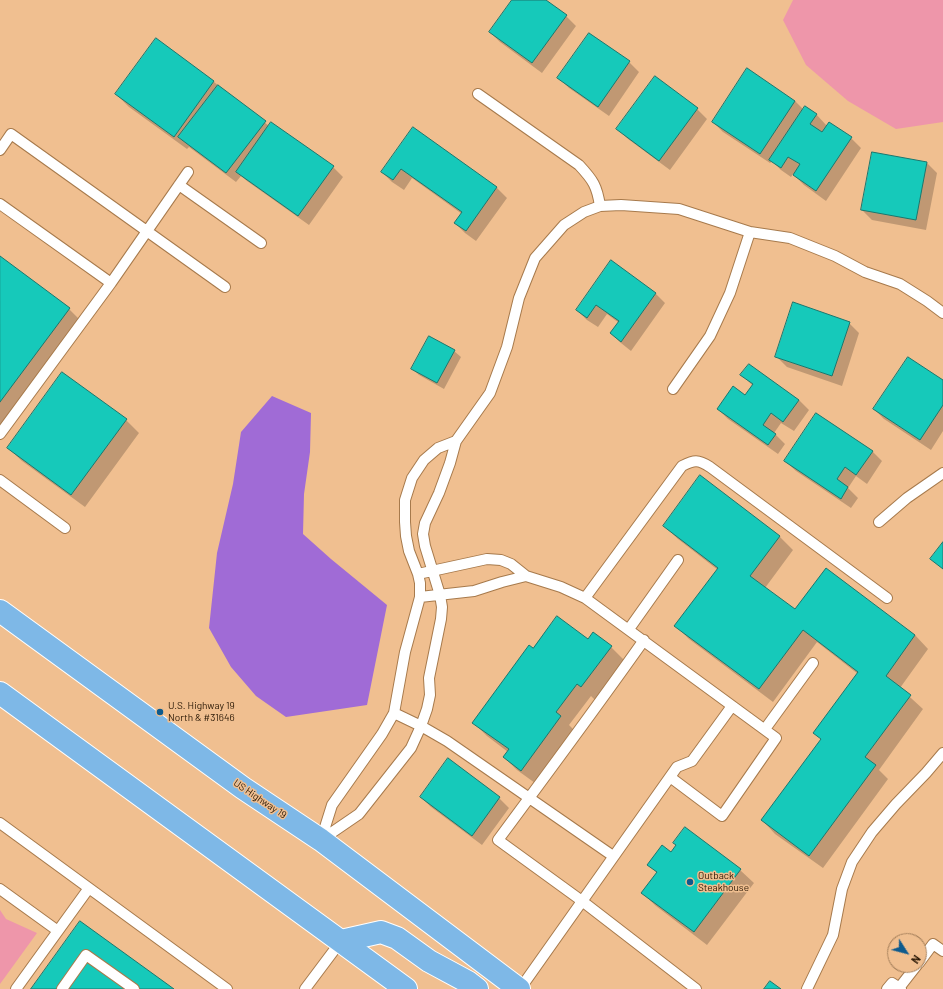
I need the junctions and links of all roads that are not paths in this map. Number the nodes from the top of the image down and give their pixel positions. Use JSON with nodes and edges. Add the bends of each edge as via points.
{"nodes":[{"id":1,"x":478,"y":94,"type":"dead end"},
{"id":2,"x":0,"y":150,"type":"edge"},
{"id":3,"x":188,"y":172,"type":"dead end"},
{"id":4,"x":179,"y":185,"type":"junction"},
{"id":5,"x":0,"y":204,"type":"edge"},
{"id":6,"x":600,"y":206,"type":"junction"},
{"id":7,"x":147,"y":230,"type":"junction"},
{"id":8,"x":750,"y":232,"type":"junction"},
{"id":9,"x":260,"y":243,"type":"dead end"},
{"id":10,"x":111,"y":283,"type":"junction"},
{"id":11,"x":225,"y":287,"type":"dead end"},
{"id":12,"x":943,"y":313,"type":"edge"},
{"id":13,"x":673,"y":389,"type":"dead end"},
{"id":14,"x":0,"y":434,"type":"edge"},
{"id":15,"x":456,"y":441,"type":"junction"},
{"id":16,"x":943,"y":474,"type":"edge"},
{"id":17,"x":0,"y":480,"type":"edge"},
{"id":18,"x":880,"y":522,"type":"dead end"},
{"id":19,"x":65,"y":528,"type":"dead end"},
{"id":20,"x":678,"y":560,"type":"dead end"},
{"id":21,"x":432,"y":570,"type":"junction"},
{"id":22,"x":418,"y":574,"type":"junction"},
{"id":23,"x":526,"y":576,"type":"junction"},
{"id":24,"x":440,"y":595,"type":"junction"},
{"id":25,"x":420,"y":597,"type":"junction"},
{"id":26,"x":585,"y":598,"type":"junction"},
{"id":27,"x":887,"y":598,"type":"dead end"},
{"id":28,"x":0,"y":611,"type":"edge"},
{"id":29,"x":629,"y":629,"type":"junction"},
{"id":30,"x":644,"y":640,"type":"junction"},
{"id":31,"x":813,"y":663,"type":"dead end"},
{"id":32,"x":0,"y":693,"type":"edge"},
{"id":33,"x":732,"y":706,"type":"junction"},
{"id":34,"x":394,"y":713,"type":"junction"},
{"id":35,"x":421,"y":726,"type":"junction"},
{"id":36,"x":764,"y":729,"type":"junction"},
{"id":37,"x":943,"y":753,"type":"edge"},
{"id":38,"x":670,"y":777,"type":"junction"},
{"id":39,"x":529,"y":798,"type":"junction"},
{"id":40,"x":0,"y":823,"type":"edge"},
{"id":41,"x":321,"y":840,"type":"junction"},
{"id":42,"x":613,"y":856,"type":"junction"},
{"id":43,"x":90,"y":888,"type":"junction"},
{"id":44,"x":0,"y":889,"type":"edge"},
{"id":45,"x":582,"y":901,"type":"junction"},
{"id":46,"x":58,"y":931,"type":"junction"},
{"id":47,"x":340,"y":941,"type":"junction"},
{"id":48,"x":943,"y":951,"type":"edge"},
{"id":49,"x":927,"y":952,"type":"edge"},
{"id":50,"x":911,"y":973,"type":"edge"},
{"id":51,"x":900,"y":988,"type":"edge"},
{"id":52,"x":16,"y":989,"type":"edge"},
{"id":53,"x":62,"y":989,"type":"edge"},
{"id":54,"x":134,"y":989,"type":"edge"},
{"id":55,"x":227,"y":989,"type":"edge"},
{"id":56,"x":305,"y":989,"type":"edge"},
{"id":57,"x":406,"y":989,"type":"edge"},
{"id":58,"x":477,"y":989,"type":"edge"},
{"id":59,"x":520,"y":989,"type":"edge"},
{"id":60,"x":696,"y":989,"type":"edge"},
{"id":61,"x":807,"y":989,"type":"edge"},
{"id":62,"x":887,"y":989,"type":"edge"}],
"edges":[{"from":1,"to":6,"type":"lane","via":[[579,165],[591,178],[598,192]]},
{"from":2,"to":7,"type":"lane","via":[[11,134]]},
{"from":3,"to":4,"type":"lane"},
{"from":4,"to":7,"type":"lane"},
{"from":4,"to":9,"type":"lane"},
{"from":5,"to":10,"type":"lane"},
{"from":6,"to":8,"type":"lane","via":[[679,209]]},
{"from":6,"to":15,"type":"lane","via":[[584,212],[564,225],[535,258],[519,298],[507,347],[490,393]]},
{"from":7,"to":10,"type":"lane"},
{"from":7,"to":11,"type":"lane"},
{"from":8,"to":12,"type":"lane","via":[[790,238],[835,256],[864,272],[900,284]]},
{"from":8,"to":13,"type":"lane","via":[[730,293],[710,336]]},
{"from":10,"to":14,"type":"lane"},
{"from":15,"to":21,"type":"lane","via":[[450,463],[425,523],[423,534]]},
{"from":15,"to":22,"type":"lane","via":[[438,448],[424,460],[412,478],[405,500],[406,536]]},
{"from":16,"to":18,"type":"lane","via":[[907,498]]},
{"from":17,"to":19,"type":"lane"},
{"from":20,"to":29,"type":"lane"},
{"from":21,"to":22,"type":"lane"},
{"from":21,"to":23,"type":"lane","via":[[487,559],[511,564]]},
{"from":21,"to":24,"type":"lane"},
{"from":22,"to":25,"type":"lane"},
{"from":23,"to":24,"type":"lane","via":[[474,591]]},
{"from":23,"to":26,"type":"lane"},
{"from":24,"to":25,"type":"lane"},
{"from":24,"to":35,"type":"lane","via":[[441,619],[430,670],[428,709]]},
{"from":25,"to":34,"type":"lane","via":[[404,652]]},
{"from":26,"to":27,"type":"lane","via":[[682,466],[694,461],[704,462]]},
{"from":26,"to":29,"type":"lane"},
{"from":28,"to":41,"type":"highway","name":"US Highway 19","via":[[243,788]]},
{"from":29,"to":30,"type":"lane"},
{"from":30,"to":33,"type":"lane"},
{"from":30,"to":39,"type":"lane"},
{"from":31,"to":36,"type":"lane"},
{"from":32,"to":47,"type":"highway"},
{"from":33,"to":36,"type":"lane"},
{"from":33,"to":38,"type":"lane","via":[[692,762],[677,767]]},
{"from":34,"to":35,"type":"lane"},
{"from":34,"to":41,"type":"lane","via":[[332,806]]},
{"from":35,"to":39,"type":"lane"},
{"from":35,"to":41,"type":"lane","via":[[410,748],[359,814]]},
{"from":36,"to":38,"type":"lane","via":[[776,738],[722,816]]},
{"from":37,"to":61,"type":"lane","via":[[872,832],[852,862],[842,889],[833,935]]},
{"from":38,"to":42,"type":"lane"},
{"from":39,"to":42,"type":"lane"},
{"from":39,"to":45,"type":"lane","via":[[498,840]]},
{"from":40,"to":43,"type":"lane"},
{"from":41,"to":59,"type":"highway","name":"US Highway 19"},
{"from":42,"to":45,"type":"lane"},
{"from":43,"to":46,"type":"lane"},
{"from":43,"to":55,"type":"lane"},
{"from":44,"to":46,"type":"lane"},
{"from":45,"to":59,"type":"lane"},
{"from":45,"to":60,"type":"lane"},
{"from":46,"to":52,"type":"lane"},
{"from":47,"to":56,"type":"lane"},
{"from":47,"to":57,"type":"highway"},
{"from":47,"to":58,"type":"highway","via":[[381,932],[397,938],[429,961]]},
{"from":48,"to":49,"type":"lane","via":[[933,944]]},
{"from":50,"to":51,"type":"lane"},
{"from":51,"to":62,"type":"lane","via":[[892,982]]},
{"from":53,"to":54,"type":"lane","via":[[86,956]]}]}
